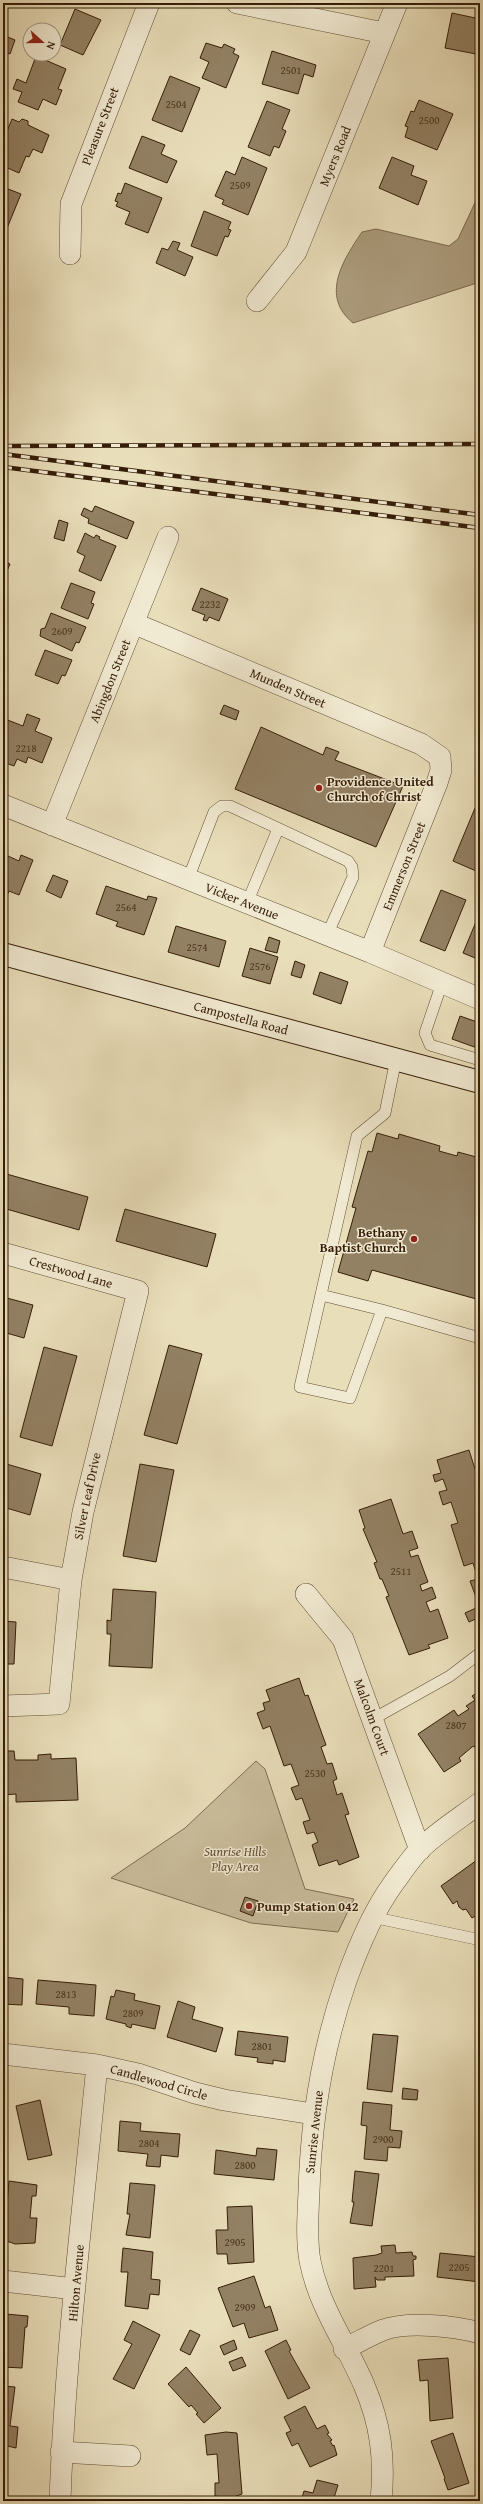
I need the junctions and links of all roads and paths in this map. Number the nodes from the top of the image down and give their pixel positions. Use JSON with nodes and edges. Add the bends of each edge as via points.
{"nodes":[{"id":1,"x":149,"y":3,"type":"edge"},
{"id":2,"x":237,"y":3,"type":"edge"},
{"id":3,"x":397,"y":3,"type":"edge"},
{"id":4,"x":384,"y":33,"type":"junction"},
{"id":5,"x":70,"y":254,"type":"dead end"},
{"id":6,"x":257,"y":300,"type":"dead end"},
{"id":7,"x":168,"y":537,"type":"dead end"},
{"id":8,"x":133,"y":624,"type":"junction"},
{"id":9,"x":440,"y":756,"type":"joint"},
{"id":10,"x":3,"y":806,"type":"edge"},
{"id":11,"x":52,"y":825,"type":"junction"},
{"id":12,"x":278,"y":829,"type":"junction"},
{"id":13,"x":188,"y":879,"type":"junction"},
{"id":14,"x":247,"y":903,"type":"junction"},
{"id":15,"x":327,"y":935,"type":"junction"},
{"id":16,"x":370,"y":952,"type":"junction"},
{"id":17,"x":3,"y":954,"type":"edge"},
{"id":18,"x":442,"y":983,"type":"junction"},
{"id":19,"x":480,"y":999,"type":"edge"},
{"id":20,"x":396,"y":1059,"type":"junction"},
{"id":21,"x":480,"y":1060,"type":"edge"},
{"id":22,"x":480,"y":1082,"type":"edge"},
{"id":23,"x":3,"y":1252,"type":"edge"},
{"id":24,"x":138,"y":1291,"type":"joint"},
{"id":25,"x":321,"y":1295,"type":"junction"},
{"id":26,"x":382,"y":1310,"type":"junction"},
{"id":27,"x":480,"y":1338,"type":"edge"},
{"id":28,"x":3,"y":1567,"type":"edge"},
{"id":29,"x":71,"y":1580,"type":"junction"},
{"id":30,"x":306,"y":1594,"type":"dead end"},
{"id":31,"x":480,"y":1653,"type":"edge"},
{"id":32,"x":3,"y":1706,"type":"edge"},
{"id":33,"x":373,"y":1719,"type":"junction"},
{"id":34,"x":480,"y":1803,"type":"edge"},
{"id":35,"x":420,"y":1850,"type":"junction"},
{"id":36,"x":372,"y":1917,"type":"junction"},
{"id":37,"x":480,"y":1937,"type":"edge"},
{"id":38,"x":3,"y":2054,"type":"edge"},
{"id":39,"x":97,"y":2064,"type":"junction"},
{"id":40,"x":313,"y":2114,"type":"junction"},
{"id":41,"x":3,"y":2282,"type":"edge"},
{"id":42,"x":75,"y":2288,"type":"junction"},
{"id":43,"x":480,"y":2333,"type":"edge"},
{"id":44,"x":344,"y":2349,"type":"junction"},
{"id":45,"x":61,"y":2452,"type":"junction"},
{"id":46,"x":130,"y":2456,"type":"dead end"},
{"id":47,"x":60,"y":2501,"type":"edge"},
{"id":48,"x":381,"y":2501,"type":"edge"}],
"edges":[{"from":1,"to":5,"type":"street","name":"Pleasure Street","via":[[71,204]]},
{"from":2,"to":4,"type":"street"},
{"from":3,"to":4,"type":"street","name":"Myers Road"},
{"from":4,"to":6,"type":"street","name":"Myers Road","via":[[296,252]]},
{"from":7,"to":8,"type":"street","name":"Abingdon Street"},
{"from":8,"to":9,"type":"street","name":"Munden Street","via":[[421,744]]},
{"from":8,"to":11,"type":"street","name":"Abingdon Street"},
{"from":9,"to":16,"type":"street","name":"Emmerson Street","via":[[441,770],[437,783]]},
{"from":10,"to":11,"type":"street","name":"Vicker Avenue"},
{"from":11,"to":13,"type":"street","name":"Vicker Avenue"},
{"from":12,"to":13,"type":"lane","via":[[230,806],[222,806],[214,812]]},
{"from":12,"to":14,"type":"lane"},
{"from":12,"to":15,"type":"lane","via":[[348,861],[352,867],[353,877]]},
{"from":13,"to":14,"type":"street","name":"Vicker Avenue"},
{"from":14,"to":15,"type":"street","name":"Vicker Avenue"},
{"from":15,"to":16,"type":"street","name":"Vicker Avenue"},
{"from":16,"to":18,"type":"street","name":"Vicker Avenue"},
{"from":17,"to":20,"type":"main road","name":"Campostella Road"},
{"from":18,"to":19,"type":"street","name":"Vicker Avenue"},
{"from":18,"to":21,"type":"lane","via":[[425,1033],[430,1045]]},
{"from":20,"to":22,"type":"main road","name":"Campostella Road"},
{"from":20,"to":25,"type":"lane","via":[[384,1113],[357,1136]]},
{"from":23,"to":24,"type":"street","name":"Crestwood Lane"},
{"from":24,"to":29,"type":"street","name":"Silver Leaf Drive","via":[[98,1445]]},
{"from":25,"to":26,"type":"lane"},
{"from":25,"to":26,"type":"lane","via":[[300,1387],[350,1398]]},
{"from":26,"to":27,"type":"lane"},
{"from":28,"to":29,"type":"street"},
{"from":29,"to":32,"type":"street","name":"Silver Leaf Drive","via":[[59,1704]]},
{"from":30,"to":33,"type":"street","name":"Malcolm Court","via":[[343,1640]]},
{"from":31,"to":33,"type":"lane","via":[[450,1676]]},
{"from":33,"to":35,"type":"street","name":"Malcolm Court"},
{"from":34,"to":35,"type":"street","name":"Sunrise Avenue"},
{"from":35,"to":36,"type":"street","name":"Sunrise Avenue","via":[[392,1885]]},
{"from":36,"to":37,"type":"lane","via":[[476,1939]]},
{"from":36,"to":40,"type":"street","name":"Sunrise Avenue","via":[[357,1950],[331,2024]]},
{"from":38,"to":39,"type":"street","name":"Candlewood Circle"},
{"from":39,"to":40,"type":"street","name":"Candlewood Circle","via":[[224,2100]]},
{"from":39,"to":42,"type":"street","name":"Hilton Avenue"},
{"from":40,"to":44,"type":"street","name":"Sunrise Avenue","via":[[308,2203],[310,2260],[324,2306]]},
{"from":41,"to":42,"type":"street"},
{"from":42,"to":45,"type":"street","name":"Hilton Avenue"},
{"from":43,"to":44,"type":"street","via":[[456,2326],[384,2330]]},
{"from":44,"to":48,"type":"street","name":"Sunrise Avenue","via":[[363,2384],[381,2439],[384,2468]]},
{"from":45,"to":46,"type":"street"},
{"from":45,"to":47,"type":"street","name":"Hilton Avenue"}]}
